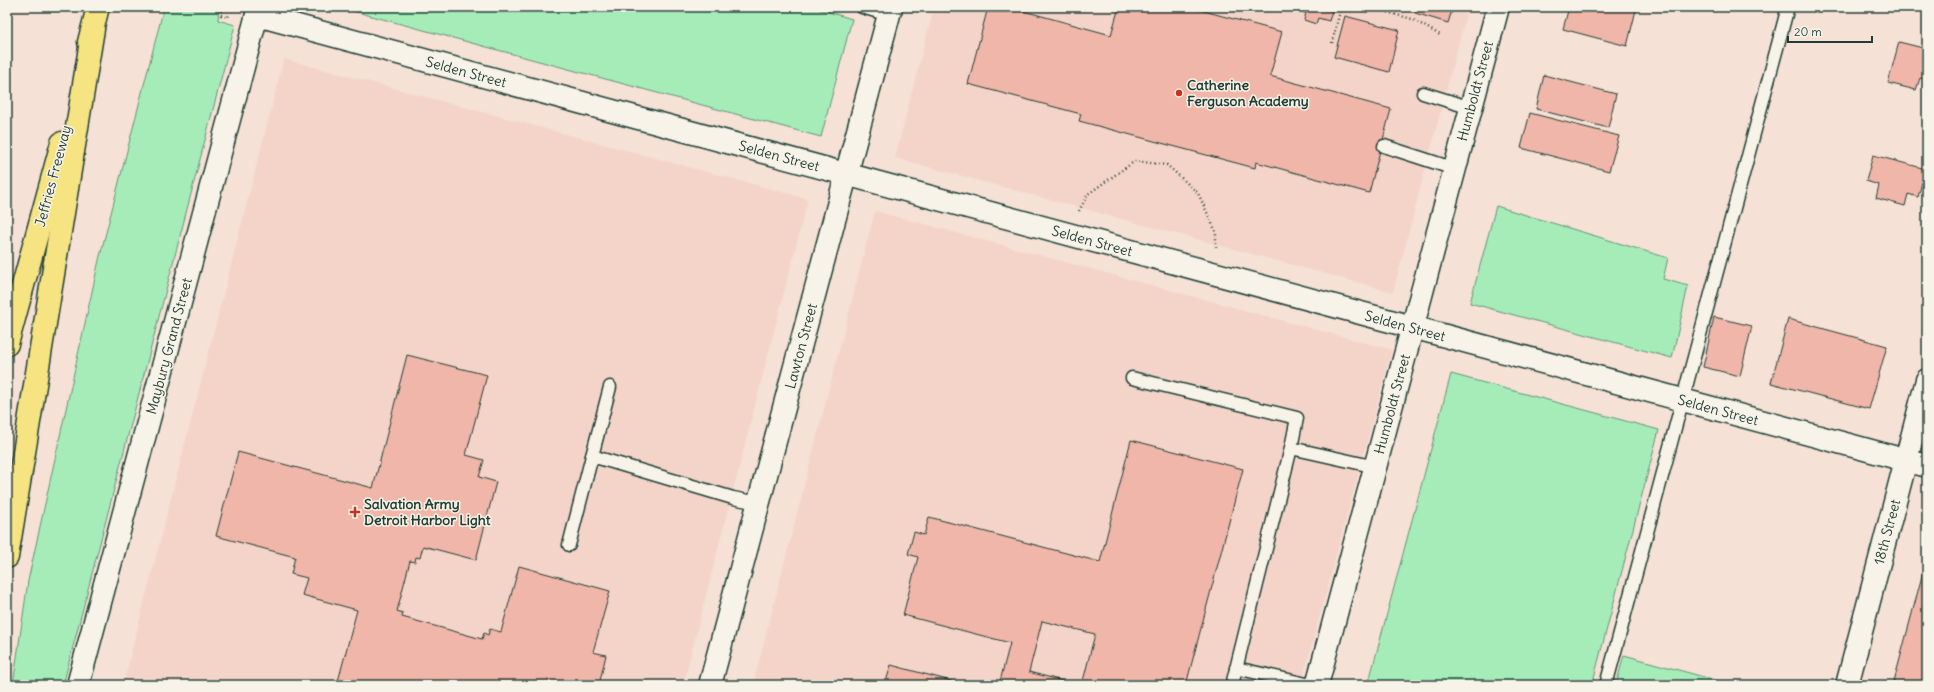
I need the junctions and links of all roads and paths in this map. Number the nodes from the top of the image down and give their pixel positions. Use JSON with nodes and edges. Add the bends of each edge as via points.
{"nodes":[{"id":1,"x":98,"y":7,"type":"edge"},
{"id":2,"x":222,"y":7,"type":"edge"},
{"id":3,"x":862,"y":7,"type":"edge"},
{"id":4,"x":1341,"y":7,"type":"edge"},
{"id":5,"x":1368,"y":7,"type":"edge"},
{"id":6,"x":1498,"y":7,"type":"edge"},
{"id":7,"x":1788,"y":7,"type":"edge"},
{"id":8,"x":258,"y":11,"type":"edge"},
{"id":9,"x":890,"y":11,"type":"edge"},
{"id":10,"x":230,"y":12,"type":"dead end"},
{"id":11,"x":93,"y":29,"type":"junction"},
{"id":12,"x":1440,"y":35,"type":"dead end"},
{"id":13,"x":1332,"y":43,"type":"dead end"},
{"id":14,"x":1423,"y":93,"type":"dead end"},
{"id":15,"x":1471,"y":108,"type":"junction"},
{"id":16,"x":1384,"y":146,"type":"dead end"},
{"id":17,"x":1455,"y":169,"type":"junction"},
{"id":18,"x":846,"y":175,"type":"junction"},
{"id":19,"x":1066,"y":234,"type":"junction"},
{"id":20,"x":1217,"y":275,"type":"junction"},
{"id":21,"x":1413,"y":328,"type":"junction"},
{"id":22,"x":7,"y":344,"type":"edge"},
{"id":23,"x":1132,"y":378,"type":"dead end"},
{"id":24,"x":1927,"y":380,"type":"edge"},
{"id":25,"x":610,"y":387,"type":"dead end"},
{"id":26,"x":1682,"y":400,"type":"junction"},
{"id":27,"x":1291,"y":448,"type":"junction"},
{"id":28,"x":592,"y":456,"type":"junction"},
{"id":29,"x":1906,"y":460,"type":"junction"},
{"id":30,"x":1927,"y":466,"type":"edge"},
{"id":31,"x":1376,"y":467,"type":"junction"},
{"id":32,"x":758,"y":504,"type":"junction"},
{"id":33,"x":568,"y":545,"type":"dead end"},
{"id":34,"x":7,"y":557,"type":"edge"},
{"id":35,"x":1236,"y":668,"type":"junction"},
{"id":36,"x":78,"y":685,"type":"edge"},
{"id":37,"x":710,"y":685,"type":"edge"},
{"id":38,"x":1232,"y":685,"type":"edge"},
{"id":39,"x":1311,"y":685,"type":"edge"},
{"id":40,"x":1317,"y":685,"type":"edge"},
{"id":41,"x":1606,"y":685,"type":"edge"},
{"id":42,"x":1847,"y":685,"type":"edge"}],
"edges":[{"from":1,"to":11,"type":"highway","name":"Jeffries Freeway"},
{"from":2,"to":10,"type":"path","via":[[221,15],[228,17]]},
{"from":3,"to":9,"type":"lane"},
{"from":4,"to":13,"type":"path"},
{"from":5,"to":12,"type":"path","via":[[1412,19]]},
{"from":6,"to":15,"type":"street","name":"Humboldt Street"},
{"from":7,"to":26,"type":"lane"},
{"from":8,"to":18,"type":"street","name":"Selden Street"},
{"from":8,"to":36,"type":"street","name":"Maybury Grand Street"},
{"from":9,"to":18,"type":"street","name":"Lawton Street"},
{"from":11,"to":22,"type":"highway","name":"Jeffries Freeway"},
{"from":11,"to":34,"type":"highway"},
{"from":14,"to":15,"type":"lane"},
{"from":15,"to":17,"type":"street","name":"Humboldt Street"},
{"from":16,"to":17,"type":"lane"},
{"from":17,"to":21,"type":"street","name":"Humboldt Street"},
{"from":18,"to":19,"type":"street","name":"Selden Street"},
{"from":18,"to":32,"type":"street","name":"Lawton Street"},
{"from":19,"to":20,"type":"street","name":"Selden Street"},
{"from":19,"to":20,"type":"path","via":[[1088,194],[1135,161],[1167,165],[1198,193],[1216,232]]},
{"from":20,"to":21,"type":"street","name":"Selden Street"},
{"from":21,"to":26,"type":"street","name":"Selden Street"},
{"from":21,"to":31,"type":"street","name":"Humboldt Street"},
{"from":23,"to":27,"type":"lane","via":[[1297,418]]},
{"from":24,"to":29,"type":"street","name":"18th Street"},
{"from":25,"to":28,"type":"lane"},
{"from":26,"to":29,"type":"street","name":"Selden Street"},
{"from":26,"to":41,"type":"lane"},
{"from":27,"to":31,"type":"lane"},
{"from":27,"to":35,"type":"lane"},
{"from":28,"to":32,"type":"lane"},
{"from":28,"to":33,"type":"lane"},
{"from":29,"to":30,"type":"street","name":"Selden Street"},
{"from":29,"to":42,"type":"street","name":"18th Street"},
{"from":31,"to":40,"type":"street","name":"Humboldt Street"},
{"from":32,"to":37,"type":"street","name":"Lawton Street"},
{"from":35,"to":38,"type":"lane"},
{"from":35,"to":39,"type":"lane"}]}
